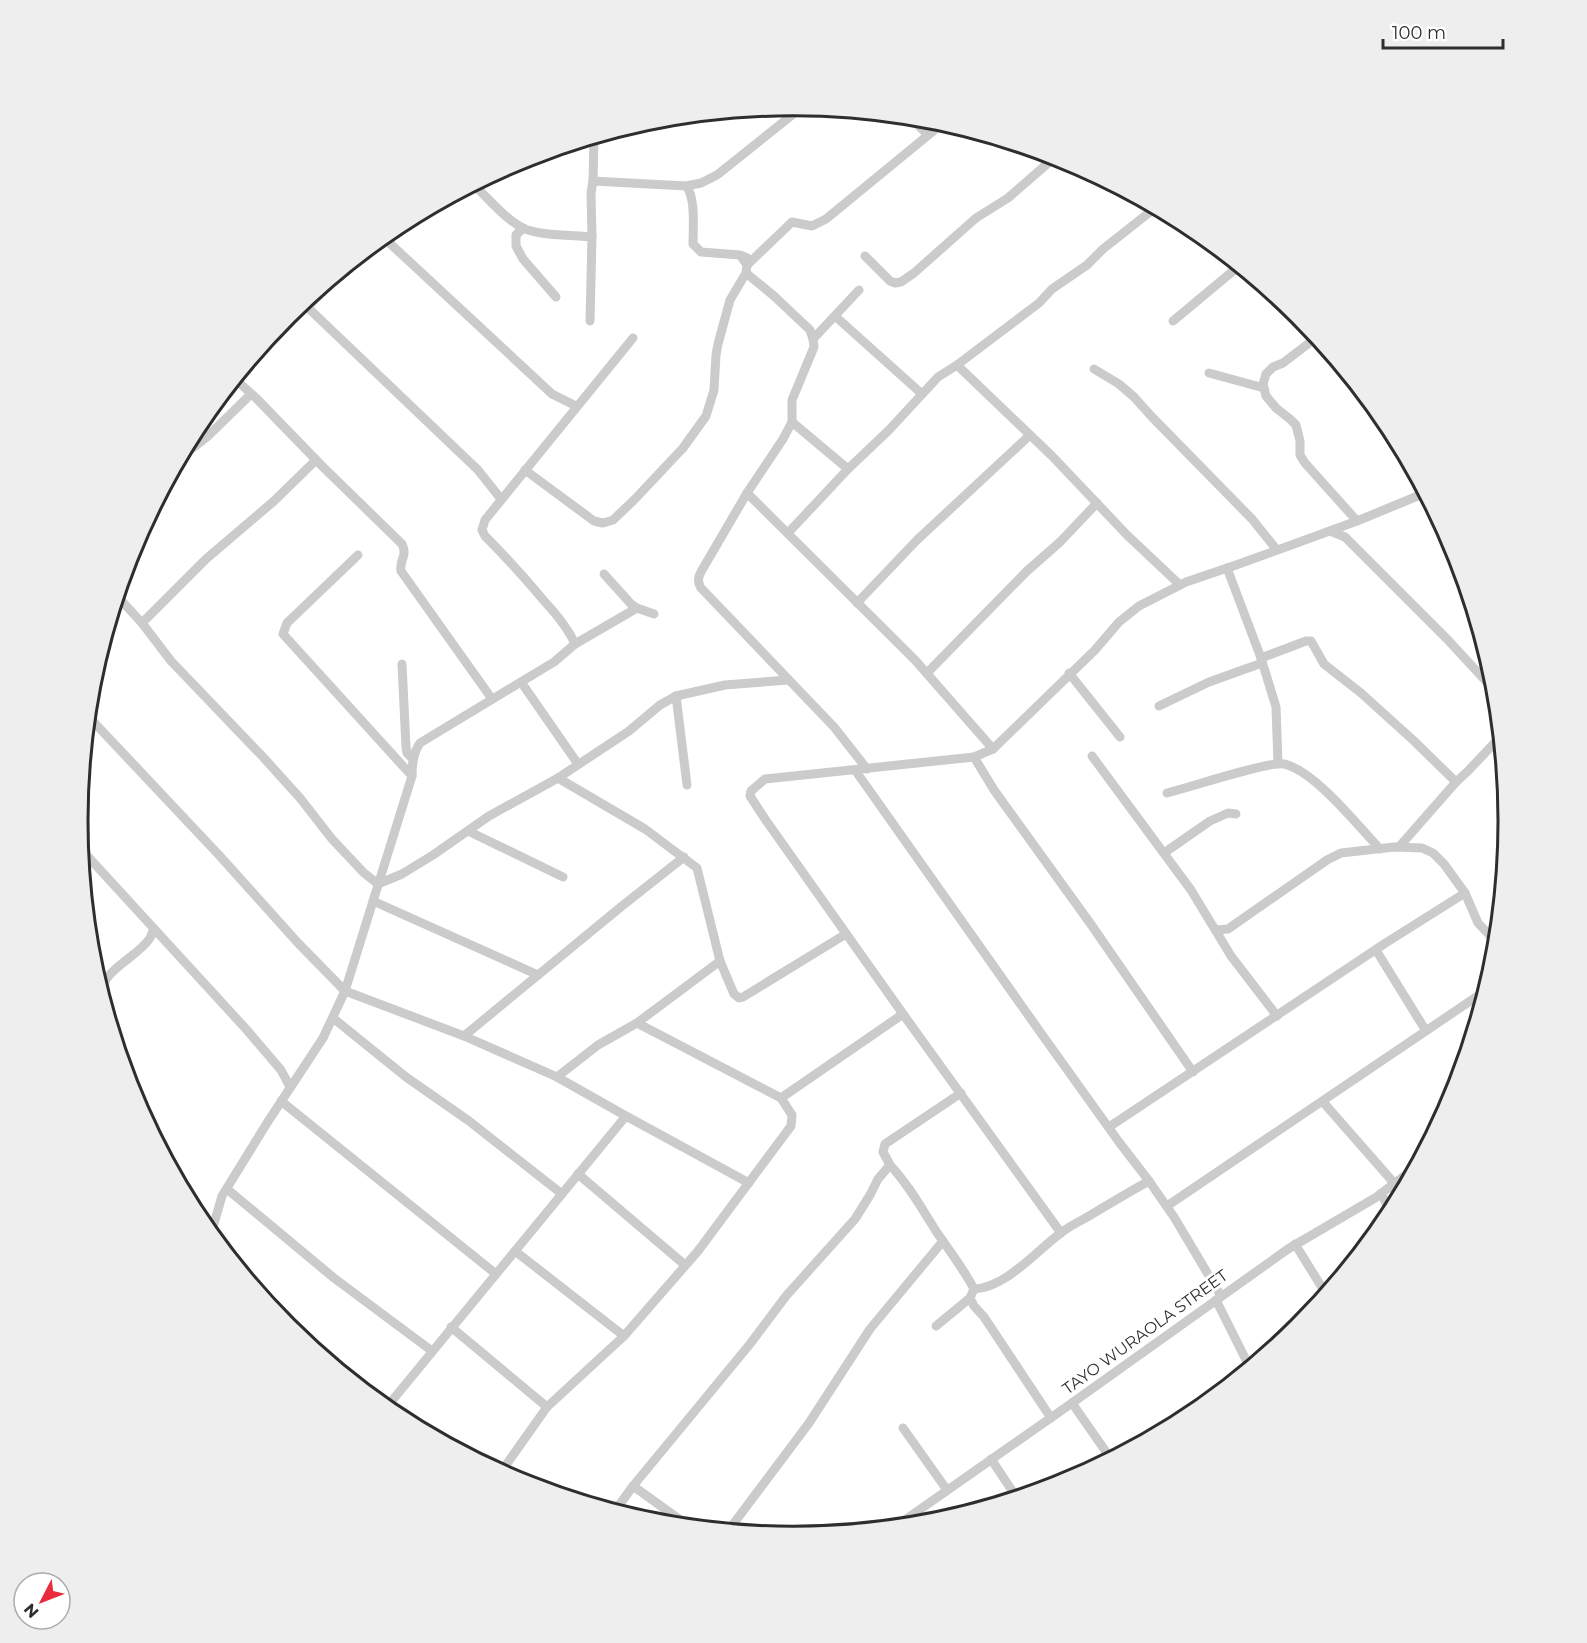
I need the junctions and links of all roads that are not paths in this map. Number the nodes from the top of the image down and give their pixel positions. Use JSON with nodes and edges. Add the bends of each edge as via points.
{"nodes":[{"id":1,"x":791,"y":116,"type":"edge"},
{"id":2,"x":921,"y":128,"type":"edge"},
{"id":3,"x":933,"y":131,"type":"edge"},
{"id":4,"x":928,"y":135,"type":"junction"},
{"id":5,"x":594,"y":146,"type":"edge"},
{"id":6,"x":1047,"y":164,"type":"edge"},
{"id":7,"x":593,"y":181,"type":"junction"},
{"id":8,"x":686,"y":186,"type":"junction"},
{"id":9,"x":480,"y":190,"type":"edge"},
{"id":10,"x":1149,"y":213,"type":"edge"},
{"id":11,"x":523,"y":228,"type":"junction"},
{"id":12,"x":592,"y":237,"type":"junction"},
{"id":13,"x":390,"y":243,"type":"edge"},
{"id":14,"x":865,"y":256,"type":"dead end"},
{"id":15,"x":747,"y":264,"type":"junction"},
{"id":16,"x":1233,"y":271,"type":"edge"},
{"id":17,"x":859,"y":290,"type":"dead end"},
{"id":18,"x":556,"y":297,"type":"dead end"},
{"id":19,"x":310,"y":309,"type":"edge"},
{"id":20,"x":836,"y":316,"type":"junction"},
{"id":21,"x":590,"y":321,"type":"dead end"},
{"id":22,"x":1173,"y":321,"type":"dead end"},
{"id":23,"x":633,"y":338,"type":"dead end"},
{"id":24,"x":813,"y":339,"type":"junction"},
{"id":25,"x":1310,"y":342,"type":"edge"},
{"id":26,"x":957,"y":365,"type":"junction"},
{"id":27,"x":1094,"y":369,"type":"dead end"},
{"id":28,"x":1209,"y":373,"type":"dead end"},
{"id":29,"x":240,"y":384,"type":"edge"},
{"id":30,"x":1264,"y":388,"type":"junction"},
{"id":31,"x":251,"y":394,"type":"junction"},
{"id":32,"x":922,"y":394,"type":"junction"},
{"id":33,"x":576,"y":406,"type":"junction"},
{"id":34,"x":792,"y":422,"type":"junction"},
{"id":35,"x":1030,"y":435,"type":"junction"},
{"id":36,"x":200,"y":442,"type":"edge"},
{"id":37,"x":316,"y":460,"type":"junction"},
{"id":38,"x":848,"y":469,"type":"junction"},
{"id":39,"x":525,"y":470,"type":"junction"},
{"id":40,"x":747,"y":493,"type":"junction"},
{"id":41,"x":1418,"y":496,"type":"edge"},
{"id":42,"x":501,"y":499,"type":"junction"},
{"id":43,"x":1097,"y":503,"type":"junction"},
{"id":44,"x":1357,"y":521,"type":"junction"},
{"id":45,"x":1347,"y":524,"type":"junction"},
{"id":46,"x":1330,"y":531,"type":"junction"},
{"id":47,"x":788,"y":533,"type":"junction"},
{"id":48,"x":1345,"y":537,"type":"junction"},
{"id":49,"x":1277,"y":550,"type":"junction"},
{"id":50,"x":358,"y":555,"type":"dead end"},
{"id":51,"x":1227,"y":568,"type":"junction"},
{"id":52,"x":604,"y":574,"type":"dead end"},
{"id":53,"x":1180,"y":585,"type":"junction"},
{"id":54,"x":124,"y":603,"type":"edge"},
{"id":55,"x":857,"y":603,"type":"junction"},
{"id":56,"x":637,"y":608,"type":"junction"},
{"id":57,"x":654,"y":614,"type":"dead end"},
{"id":58,"x":142,"y":623,"type":"junction"},
{"id":59,"x":575,"y":644,"type":"junction"},
{"id":60,"x":1262,"y":660,"type":"junction"},
{"id":61,"x":402,"y":664,"type":"dead end"},
{"id":62,"x":927,"y":673,"type":"junction"},
{"id":63,"x":1069,"y":673,"type":"junction"},
{"id":64,"x":1484,"y":679,"type":"edge"},
{"id":65,"x":788,"y":680,"type":"junction"},
{"id":66,"x":521,"y":682,"type":"junction"},
{"id":67,"x":676,"y":696,"type":"junction"},
{"id":68,"x":492,"y":699,"type":"junction"},
{"id":69,"x":1159,"y":706,"type":"dead end"},
{"id":70,"x":96,"y":724,"type":"edge"},
{"id":71,"x":1120,"y":737,"type":"dead end"},
{"id":72,"x":1494,"y":744,"type":"edge"},
{"id":73,"x":993,"y":749,"type":"junction"},
{"id":74,"x":1092,"y":756,"type":"dead end"},
{"id":75,"x":974,"y":758,"type":"junction"},
{"id":76,"x":413,"y":759,"type":"junction"},
{"id":77,"x":578,"y":764,"type":"junction"},
{"id":78,"x":1278,"y":764,"type":"junction"},
{"id":79,"x":867,"y":769,"type":"junction"},
{"id":80,"x":855,"y":770,"type":"junction"},
{"id":81,"x":412,"y":776,"type":"junction"},
{"id":82,"x":558,"y":778,"type":"junction"},
{"id":83,"x":1456,"y":782,"type":"junction"},
{"id":84,"x":687,"y":785,"type":"dead end"},
{"id":85,"x":1167,"y":793,"type":"dead end"},
{"id":86,"x":1236,"y":814,"type":"dead end"},
{"id":87,"x":468,"y":831,"type":"junction"},
{"id":88,"x":1399,"y":847,"type":"junction"},
{"id":89,"x":1380,"y":849,"type":"junction"},
{"id":90,"x":1164,"y":853,"type":"junction"},
{"id":91,"x":684,"y":857,"type":"junction"},
{"id":92,"x":90,"y":858,"type":"edge"},
{"id":93,"x":563,"y":877,"type":"dead end"},
{"id":94,"x":378,"y":884,"type":"junction"},
{"id":95,"x":1465,"y":893,"type":"junction"},
{"id":96,"x":373,"y":901,"type":"junction"},
{"id":97,"x":154,"y":929,"type":"junction"},
{"id":98,"x":1228,"y":929,"type":"junction"},
{"id":99,"x":1216,"y":930,"type":"junction"},
{"id":100,"x":846,"y":934,"type":"junction"},
{"id":101,"x":1489,"y":934,"type":"edge"},
{"id":102,"x":150,"y":939,"type":"junction"},
{"id":103,"x":163,"y":939,"type":"junction"},
{"id":104,"x":1222,"y":941,"type":"junction"},
{"id":105,"x":1376,"y":950,"type":"junction"},
{"id":106,"x":720,"y":961,"type":"junction"},
{"id":107,"x":538,"y":975,"type":"junction"},
{"id":108,"x":107,"y":978,"type":"edge"},
{"id":109,"x":345,"y":991,"type":"junction"},
{"id":110,"x":1476,"y":997,"type":"edge"},
{"id":111,"x":903,"y":1014,"type":"junction"},
{"id":112,"x":1276,"y":1016,"type":"junction"},
{"id":113,"x":333,"y":1017,"type":"junction"},
{"id":114,"x":637,"y":1023,"type":"junction"},
{"id":115,"x":1426,"y":1031,"type":"junction"},
{"id":116,"x":464,"y":1036,"type":"junction"},
{"id":117,"x":281,"y":1070,"type":"junction"},
{"id":118,"x":1193,"y":1072,"type":"junction"},
{"id":119,"x":299,"y":1074,"type":"junction"},
{"id":120,"x":557,"y":1077,"type":"junction"},
{"id":121,"x":290,"y":1088,"type":"junction"},
{"id":122,"x":961,"y":1093,"type":"junction"},
{"id":123,"x":781,"y":1098,"type":"junction"},
{"id":124,"x":281,"y":1101,"type":"junction"},
{"id":125,"x":1323,"y":1102,"type":"junction"},
{"id":126,"x":626,"y":1116,"type":"junction"},
{"id":127,"x":1109,"y":1127,"type":"junction"},
{"id":128,"x":890,"y":1165,"type":"junction"},
{"id":129,"x":578,"y":1174,"type":"junction"},
{"id":130,"x":1402,"y":1177,"type":"edge"},
{"id":131,"x":1149,"y":1181,"type":"junction"},
{"id":132,"x":749,"y":1183,"type":"junction"},
{"id":133,"x":1394,"y":1183,"type":"junction"},
{"id":134,"x":227,"y":1189,"type":"junction"},
{"id":135,"x":1381,"y":1193,"type":"junction"},
{"id":136,"x":562,"y":1194,"type":"junction"},
{"id":137,"x":1386,"y":1203,"type":"edge"},
{"id":138,"x":1167,"y":1206,"type":"junction"},
{"id":139,"x":214,"y":1223,"type":"edge"},
{"id":140,"x":1061,"y":1233,"type":"junction"},
{"id":141,"x":943,"y":1241,"type":"junction"},
{"id":142,"x":1295,"y":1244,"type":"junction"},
{"id":143,"x":515,"y":1251,"type":"junction"},
{"id":144,"x":685,"y":1265,"type":"junction"},
{"id":145,"x":496,"y":1274,"type":"junction"},
{"id":146,"x":1322,"y":1288,"type":"edge"},
{"id":147,"x":972,"y":1293,"type":"junction"},
{"id":148,"x":1219,"y":1298,"type":"junction"},
{"id":149,"x":936,"y":1326,"type":"dead end"},
{"id":150,"x":451,"y":1327,"type":"junction"},
{"id":151,"x":624,"y":1336,"type":"junction"},
{"id":152,"x":432,"y":1351,"type":"junction"},
{"id":153,"x":1247,"y":1361,"type":"edge"},
{"id":154,"x":392,"y":1401,"type":"edge"},
{"id":155,"x":1072,"y":1403,"type":"junction"},
{"id":156,"x":547,"y":1407,"type":"junction"},
{"id":157,"x":1050,"y":1418,"type":"junction"},
{"id":158,"x":903,"y":1428,"type":"dead end"},
{"id":159,"x":1107,"y":1453,"type":"edge"},
{"id":160,"x":991,"y":1459,"type":"junction"},
{"id":161,"x":506,"y":1465,"type":"edge"},
{"id":162,"x":633,"y":1485,"type":"junction"},
{"id":163,"x":947,"y":1490,"type":"junction"},
{"id":164,"x":1012,"y":1491,"type":"edge"},
{"id":165,"x":620,"y":1504,"type":"edge"},
{"id":166,"x":918,"y":1515,"type":"edge"},
{"id":167,"x":675,"y":1516,"type":"edge"},
{"id":168,"x":734,"y":1524,"type":"edge"}],
"edges":[{"from":1,"to":8,"type":"street","via":[[717,175]]},
{"from":2,"to":4,"type":"street"},
{"from":3,"to":4,"type":"street"},
{"from":4,"to":15,"type":"street","via":[[826,219],[812,226],[792,222]]},
{"from":5,"to":7,"type":"street"},
{"from":6,"to":14,"type":"street","via":[[901,282],[890,281]]},
{"from":7,"to":8,"type":"street"},
{"from":7,"to":12,"type":"street"},
{"from":8,"to":15,"type":"street","via":[[692,202],[696,249],[740,255]]},
{"from":9,"to":11,"type":"street"},
{"from":10,"to":26,"type":"street","via":[[1087,266]]},
{"from":11,"to":12,"type":"street"},
{"from":11,"to":18,"type":"street","via":[[516,235],[516,246]]},
{"from":12,"to":21,"type":"street"},
{"from":13,"to":33,"type":"street","via":[[552,393]]},
{"from":15,"to":24,"type":"street","via":[[810,330]]},
{"from":15,"to":39,"type":"street","via":[[730,300],[717,344],[714,390],[706,416],[683,448],[613,520],[594,521]]},
{"from":16,"to":22,"type":"street"},
{"from":17,"to":20,"type":"street"},
{"from":19,"to":42,"type":"street","via":[[478,470]]},
{"from":20,"to":24,"type":"street"},
{"from":20,"to":32,"type":"street"},
{"from":23,"to":33,"type":"street"},
{"from":24,"to":34,"type":"street","via":[[814,347],[792,400]]},
{"from":25,"to":30,"type":"street","via":[[1273,367],[1266,374]]},
{"from":26,"to":32,"type":"street"},
{"from":26,"to":35,"type":"street"},
{"from":27,"to":49,"type":"street","via":[[1134,397]]},
{"from":28,"to":30,"type":"street"},
{"from":29,"to":31,"type":"street"},
{"from":30,"to":44,"type":"street","via":[[1276,408],[1296,425],[1300,455],[1305,463]]},
{"from":31,"to":36,"type":"street"},
{"from":31,"to":37,"type":"street"},
{"from":32,"to":38,"type":"street"},
{"from":33,"to":39,"type":"street"},
{"from":34,"to":38,"type":"street"},
{"from":34,"to":40,"type":"street"},
{"from":35,"to":43,"type":"street"},
{"from":35,"to":55,"type":"street","via":[[917,540]]},
{"from":37,"to":58,"type":"street"},
{"from":37,"to":68,"type":"street","via":[[402,544],[405,553],[401,571]]},
{"from":38,"to":47,"type":"street"},
{"from":39,"to":42,"type":"street"},
{"from":40,"to":47,"type":"street"},
{"from":40,"to":65,"type":"street","via":[[698,577],[699,583]]},
{"from":41,"to":44,"type":"street"},
{"from":42,"to":59,"type":"street","via":[[485,520],[485,536],[564,623]]},
{"from":43,"to":53,"type":"street"},
{"from":43,"to":62,"type":"street"},
{"from":44,"to":45,"type":"street"},
{"from":45,"to":46,"type":"street"},
{"from":45,"to":48,"type":"street"},
{"from":46,"to":48,"type":"street"},
{"from":46,"to":49,"type":"street"},
{"from":47,"to":55,"type":"street"},
{"from":48,"to":64,"type":"street"},
{"from":49,"to":51,"type":"street"},
{"from":50,"to":81,"type":"street","via":[[287,623],[283,634]]},
{"from":51,"to":53,"type":"street"},
{"from":51,"to":60,"type":"street"},
{"from":52,"to":56,"type":"street"},
{"from":53,"to":63,"type":"street","via":[[1139,606]]},
{"from":54,"to":58,"type":"street"},
{"from":55,"to":62,"type":"street"},
{"from":56,"to":57,"type":"street"},
{"from":56,"to":59,"type":"street"},
{"from":58,"to":94,"type":"street","via":[[171,661],[285,781],[332,839]]},
{"from":59,"to":66,"type":"street"},
{"from":60,"to":69,"type":"street"},
{"from":60,"to":78,"type":"street","via":[[1276,707]]},
{"from":60,"to":83,"type":"street","via":[[1311,642],[1324,664],[1361,693]]},
{"from":61,"to":76,"type":"street","via":[[406,747]]},
{"from":62,"to":73,"type":"street"},
{"from":63,"to":71,"type":"street"},
{"from":63,"to":73,"type":"street"},
{"from":65,"to":67,"type":"street","via":[[725,685]]},
{"from":65,"to":79,"type":"street"},
{"from":66,"to":68,"type":"street"},
{"from":66,"to":77,"type":"street"},
{"from":67,"to":77,"type":"street"},
{"from":67,"to":84,"type":"street"},
{"from":68,"to":76,"type":"street","via":[[420,742]]},
{"from":70,"to":109,"type":"street"},
{"from":72,"to":83,"type":"street"},
{"from":73,"to":75,"type":"street"},
{"from":74,"to":90,"type":"street"},
{"from":75,"to":79,"type":"street"},
{"from":75,"to":118,"type":"street"},
{"from":76,"to":81,"type":"street"},
{"from":77,"to":82,"type":"street"},
{"from":78,"to":85,"type":"street"},
{"from":78,"to":89,"type":"street","via":[[1308,776]]},
{"from":79,"to":80,"type":"street"},
{"from":80,"to":100,"type":"street","via":[[765,778],[750,796]]},
{"from":80,"to":127,"type":"street"},
{"from":81,"to":94,"type":"street"},
{"from":82,"to":87,"type":"street"},
{"from":82,"to":91,"type":"street","via":[[645,829]]},
{"from":83,"to":88,"type":"street"},
{"from":86,"to":90,"type":"street","via":[[1227,813],[1210,821]]},
{"from":87,"to":93,"type":"street"},
{"from":87,"to":94,"type":"street","via":[[402,874]]},
{"from":88,"to":89,"type":"street"},
{"from":88,"to":95,"type":"street","via":[[1422,848],[1433,854]]},
{"from":89,"to":98,"type":"street","via":[[1341,853],[1327,860]]},
{"from":90,"to":99,"type":"street"},
{"from":91,"to":106,"type":"street","via":[[698,868]]},
{"from":91,"to":107,"type":"street"},
{"from":92,"to":97,"type":"street"},
{"from":94,"to":96,"type":"street"},
{"from":95,"to":101,"type":"street","via":[[1478,923]]},
{"from":95,"to":105,"type":"street"},
{"from":96,"to":107,"type":"street"},
{"from":96,"to":109,"type":"street"},
{"from":97,"to":102,"type":"street"},
{"from":97,"to":103,"type":"street"},
{"from":98,"to":99,"type":"street"},
{"from":98,"to":104,"type":"street"},
{"from":99,"to":104,"type":"street"},
{"from":100,"to":106,"type":"street","via":[[743,997],[734,994]]},
{"from":100,"to":111,"type":"street"},
{"from":102,"to":103,"type":"street"},
{"from":102,"to":108,"type":"street"},
{"from":103,"to":117,"type":"street"},
{"from":104,"to":112,"type":"street"},
{"from":105,"to":112,"type":"street"},
{"from":105,"to":115,"type":"street"},
{"from":106,"to":114,"type":"street"},
{"from":107,"to":116,"type":"street"},
{"from":109,"to":113,"type":"street"},
{"from":109,"to":116,"type":"street"},
{"from":110,"to":115,"type":"street"},
{"from":111,"to":122,"type":"street"},
{"from":111,"to":123,"type":"street"},
{"from":112,"to":118,"type":"street"},
{"from":113,"to":119,"type":"street"},
{"from":113,"to":136,"type":"street"},
{"from":114,"to":120,"type":"street","via":[[598,1045]]},
{"from":114,"to":123,"type":"street"},
{"from":115,"to":125,"type":"street"},
{"from":116,"to":120,"type":"street"},
{"from":117,"to":119,"type":"street"},
{"from":117,"to":121,"type":"street"},
{"from":118,"to":127,"type":"street"},
{"from":119,"to":121,"type":"street"},
{"from":120,"to":126,"type":"street"},
{"from":121,"to":124,"type":"street"},
{"from":122,"to":128,"type":"street","via":[[885,1143],[883,1152]]},
{"from":122,"to":140,"type":"street"},
{"from":123,"to":132,"type":"street","via":[[792,1115],[791,1126]]},
{"from":124,"to":134,"type":"street"},
{"from":124,"to":145,"type":"street"},
{"from":125,"to":133,"type":"street"},
{"from":125,"to":138,"type":"street"},
{"from":126,"to":129,"type":"street"},
{"from":126,"to":132,"type":"street"},
{"from":127,"to":131,"type":"street"},
{"from":128,"to":141,"type":"street"},
{"from":128,"to":162,"type":"street","via":[[855,1219],[786,1296]]},
{"from":129,"to":136,"type":"street"},
{"from":129,"to":144,"type":"street"},
{"from":130,"to":133,"type":"street","name":"TAYO WURAOLA STREET"},
{"from":131,"to":138,"type":"street"},
{"from":131,"to":140,"type":"street"},
{"from":132,"to":144,"type":"street"},
{"from":133,"to":135,"type":"street","name":"TAYO WURAOLA STREET"},
{"from":134,"to":139,"type":"street"},
{"from":134,"to":152,"type":"street","via":[[334,1278]]},
{"from":135,"to":137,"type":"street"},
{"from":135,"to":142,"type":"street","name":"TAYO WURAOLA STREET"},
{"from":136,"to":143,"type":"street"},
{"from":138,"to":148,"type":"street"},
{"from":140,"to":147,"type":"street","via":[[997,1283]]},
{"from":141,"to":147,"type":"street","via":[[964,1269]]},
{"from":141,"to":168,"type":"street","via":[[870,1329],[809,1423]]},
{"from":142,"to":146,"type":"street"},
{"from":142,"to":148,"type":"street","name":"TAYO WURAOLA STREET"},
{"from":143,"to":145,"type":"street"},
{"from":143,"to":151,"type":"street"},
{"from":144,"to":151,"type":"street"},
{"from":145,"to":150,"type":"street"},
{"from":147,"to":149,"type":"street"},
{"from":147,"to":157,"type":"street"},
{"from":148,"to":153,"type":"street"},
{"from":148,"to":155,"type":"street","name":"TAYO WURAOLA STREET"},
{"from":150,"to":152,"type":"street"},
{"from":150,"to":156,"type":"street"},
{"from":151,"to":156,"type":"street"},
{"from":152,"to":154,"type":"street"},
{"from":155,"to":157,"type":"street","name":"TAYO WURAOLA STREET"},
{"from":155,"to":159,"type":"street"},
{"from":156,"to":161,"type":"street"},
{"from":157,"to":160,"type":"street","name":"TAYO WURAOLA STREET"},
{"from":158,"to":163,"type":"street"},
{"from":160,"to":163,"type":"street","name":"TAYO WURAOLA STREET"},
{"from":160,"to":164,"type":"street"},
{"from":162,"to":165,"type":"street"},
{"from":162,"to":167,"type":"street"},
{"from":163,"to":166,"type":"street","name":"TAYO WURAOLA STREET"}]}
